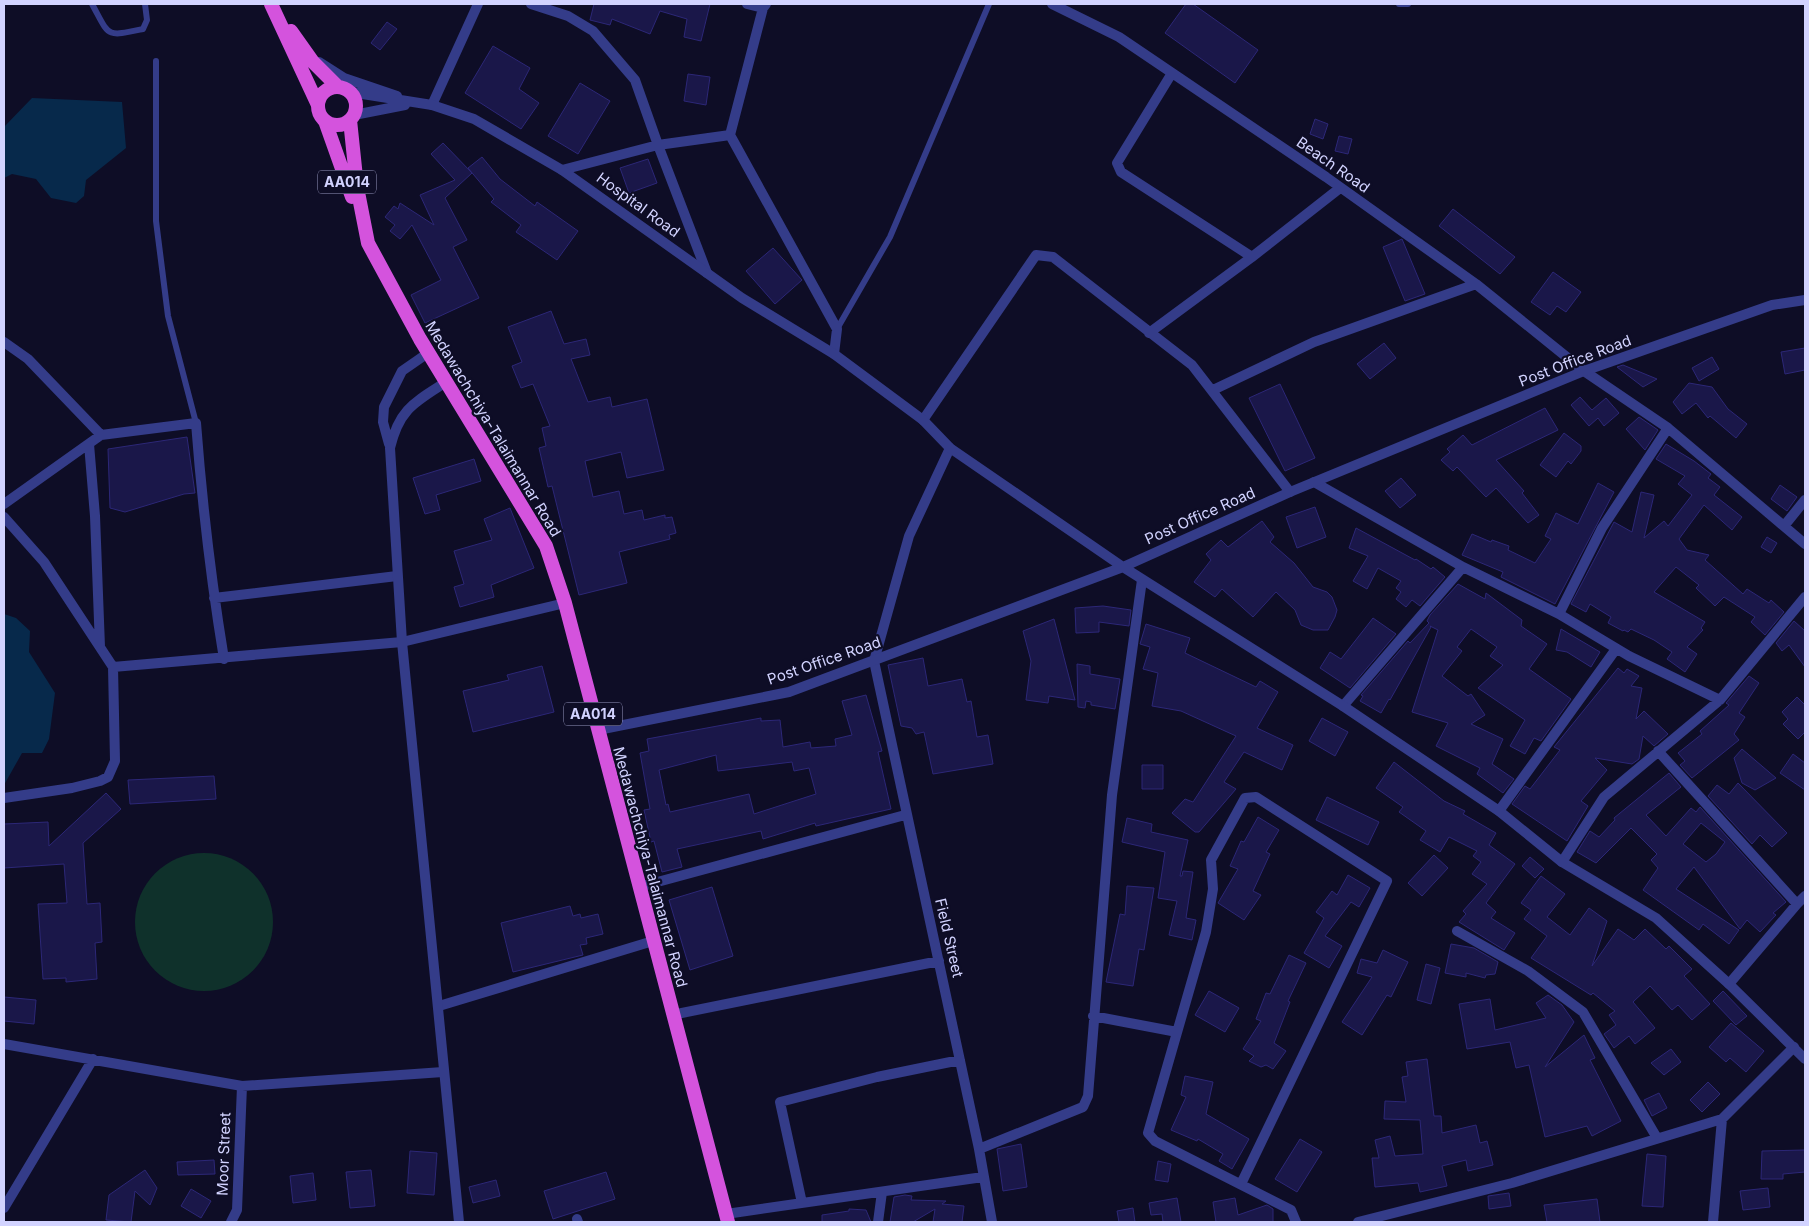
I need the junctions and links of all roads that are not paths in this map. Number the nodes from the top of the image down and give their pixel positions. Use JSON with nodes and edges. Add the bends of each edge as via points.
{"nodes":[{"id":1,"x":92,"y":4,"type":"edge"},
{"id":2,"x":145,"y":4,"type":"edge"},
{"id":3,"x":271,"y":4,"type":"edge"},
{"id":4,"x":478,"y":4,"type":"edge"},
{"id":5,"x":531,"y":4,"type":"edge"},
{"id":6,"x":748,"y":4,"type":"edge"},
{"id":7,"x":989,"y":4,"type":"edge"},
{"id":8,"x":1052,"y":4,"type":"edge"},
{"id":9,"x":1399,"y":4,"type":"edge"},
{"id":10,"x":1408,"y":4,"type":"edge"},
{"id":11,"x":765,"y":6,"type":"edge"},
{"id":12,"x":304,"y":50,"type":"junction"},
{"id":13,"x":156,"y":61,"type":"dead end"},
{"id":14,"x":1172,"y":73,"type":"junction"},
{"id":15,"x":344,"y":89,"type":"junction"},
{"id":16,"x":414,"y":104,"type":"junction"},
{"id":17,"x":318,"y":105,"type":"junction"},
{"id":18,"x":432,"y":105,"type":"junction"},
{"id":19,"x":352,"y":117,"type":"junction"},
{"id":20,"x":325,"y":121,"type":"junction"},
{"id":21,"x":730,"y":135,"type":"junction"},
{"id":22,"x":658,"y":144,"type":"junction"},
{"id":23,"x":562,"y":170,"type":"junction"},
{"id":24,"x":1340,"y":188,"type":"junction"},
{"id":25,"x":368,"y":243,"type":"junction"},
{"id":26,"x":1252,"y":256,"type":"junction"},
{"id":27,"x":707,"y":273,"type":"junction"},
{"id":28,"x":1476,"y":284,"type":"junction"},
{"id":29,"x":1805,"y":300,"type":"edge"},
{"id":30,"x":837,"y":329,"type":"junction"},
{"id":31,"x":1150,"y":333,"type":"junction"},
{"id":32,"x":4,"y":342,"type":"edge"},
{"id":33,"x":428,"y":353,"type":"junction"},
{"id":34,"x":834,"y":354,"type":"junction"},
{"id":35,"x":1584,"y":371,"type":"junction"},
{"id":36,"x":446,"y":382,"type":"junction"},
{"id":37,"x":1212,"y":390,"type":"junction"},
{"id":38,"x":923,"y":420,"type":"junction"},
{"id":39,"x":196,"y":423,"type":"junction"},
{"id":40,"x":1668,"y":428,"type":"junction"},
{"id":41,"x":101,"y":435,"type":"junction"},
{"id":42,"x":89,"y":444,"type":"junction"},
{"id":43,"x":390,"y":448,"type":"junction"},
{"id":44,"x":950,"y":448,"type":"junction"},
{"id":45,"x":1314,"y":482,"type":"junction"},
{"id":46,"x":1290,"y":492,"type":"junction"},
{"id":47,"x":1805,"y":500,"type":"edge"},
{"id":48,"x":4,"y":504,"type":"edge"},
{"id":49,"x":4,"y":517,"type":"edge"},
{"id":50,"x":1784,"y":526,"type":"junction"},
{"id":51,"x":1805,"y":544,"type":"edge"},
{"id":52,"x":1124,"y":567,"type":"junction"},
{"id":53,"x":1463,"y":567,"type":"junction"},
{"id":54,"x":397,"y":576,"type":"junction"},
{"id":55,"x":1142,"y":580,"type":"junction"},
{"id":56,"x":1805,"y":597,"type":"edge"},
{"id":57,"x":214,"y":598,"type":"junction"},
{"id":58,"x":565,"y":604,"type":"junction"},
{"id":59,"x":1559,"y":614,"type":"junction"},
{"id":60,"x":402,"y":642,"type":"junction"},
{"id":61,"x":100,"y":648,"type":"junction"},
{"id":62,"x":1616,"y":649,"type":"junction"},
{"id":63,"x":224,"y":659,"type":"junction"},
{"id":64,"x":874,"y":661,"type":"junction"},
{"id":65,"x":112,"y":667,"type":"junction"},
{"id":66,"x":1720,"y":700,"type":"junction"},
{"id":67,"x":1343,"y":706,"type":"junction"},
{"id":68,"x":598,"y":730,"type":"junction"},
{"id":69,"x":1658,"y":751,"type":"junction"},
{"id":70,"x":4,"y":798,"type":"edge"},
{"id":71,"x":1499,"y":811,"type":"junction"},
{"id":72,"x":905,"y":815,"type":"junction"},
{"id":73,"x":1562,"y":862,"type":"junction"},
{"id":74,"x":639,"y":887,"type":"junction"},
{"id":75,"x":1805,"y":896,"type":"edge"},
{"id":76,"x":1797,"y":904,"type":"junction"},
{"id":77,"x":1457,"y":930,"type":"dead end"},
{"id":78,"x":653,"y":941,"type":"junction"},
{"id":79,"x":939,"y":961,"type":"junction"},
{"id":80,"x":1729,"y":984,"type":"junction"},
{"id":81,"x":439,"y":1006,"type":"junction"},
{"id":82,"x":672,"y":1015,"type":"junction"},
{"id":83,"x":1093,"y":1016,"type":"junction"},
{"id":84,"x":1177,"y":1032,"type":"junction"},
{"id":85,"x":4,"y":1044,"type":"edge"},
{"id":86,"x":1794,"y":1047,"type":"junction"},
{"id":87,"x":93,"y":1060,"type":"junction"},
{"id":88,"x":960,"y":1060,"type":"junction"},
{"id":89,"x":1805,"y":1060,"type":"edge"},
{"id":90,"x":443,"y":1072,"type":"junction"},
{"id":91,"x":242,"y":1086,"type":"junction"},
{"id":92,"x":1722,"y":1119,"type":"junction"},
{"id":93,"x":1657,"y":1138,"type":"junction"},
{"id":94,"x":979,"y":1149,"type":"junction"},
{"id":95,"x":983,"y":1177,"type":"junction"},
{"id":96,"x":1241,"y":1184,"type":"junction"},
{"id":97,"x":882,"y":1192,"type":"junction"},
{"id":98,"x":802,"y":1203,"type":"junction"},
{"id":99,"x":4,"y":1208,"type":"edge"},
{"id":100,"x":727,"y":1218,"type":"edge"},
{"id":101,"x":231,"y":1222,"type":"edge"},
{"id":102,"x":459,"y":1222,"type":"edge"},
{"id":103,"x":878,"y":1222,"type":"edge"},
{"id":104,"x":992,"y":1222,"type":"edge"},
{"id":105,"x":1296,"y":1222,"type":"edge"},
{"id":106,"x":1358,"y":1222,"type":"edge"},
{"id":107,"x":1713,"y":1222,"type":"edge"}],
"edges":[{"from":1,"to":2,"type":"lane","via":[[107,32],[112,34],[143,30],[147,20]]},
{"from":3,"to":12,"type":"highway"},
{"from":3,"to":17,"type":"highway"},
{"from":4,"to":18,"type":"street"},
{"from":5,"to":22,"type":"street","via":[[568,16],[594,31],[635,80]]},
{"from":6,"to":11,"type":"street"},
{"from":7,"to":30,"type":"lane","via":[[890,237]]},
{"from":8,"to":14,"type":"street","name":"Beach Road","via":[[1119,37]]},
{"from":9,"to":10,"type":"lane"},
{"from":11,"to":21,"type":"street"},
{"from":12,"to":15,"type":"highway"},
{"from":12,"to":16,"type":"street","name":"Hospital Road","via":[[344,78]]},
{"from":13,"to":39,"type":"lane","via":[[156,221],[168,316]]},
{"from":14,"to":24,"type":"street","name":"Beach Road"},
{"from":14,"to":26,"type":"street","via":[[1117,163],[1121,172]]},
{"from":15,"to":16,"type":"street","name":"Hospital Road"},
{"from":15,"to":17,"type":"highway","via":[[324,91]]},
{"from":15,"to":19,"type":"highway","via":[[356,104]]},
{"from":16,"to":18,"type":"street","name":"Hospital Road"},
{"from":16,"to":19,"type":"street"},
{"from":17,"to":20,"type":"highway"},
{"from":18,"to":23,"type":"street","name":"Hospital Road","via":[[474,120]]},
{"from":19,"to":20,"type":"highway","via":[[338,125]]},
{"from":19,"to":25,"type":"highway","name":"Medawachchiya-Talaimannar Road","number":"AA014","via":[[357,187]]},
{"from":20,"to":25,"type":"highway","number":"AA014"},
{"from":21,"to":22,"type":"street"},
{"from":21,"to":30,"type":"street"},
{"from":22,"to":23,"type":"street"},
{"from":22,"to":27,"type":"street"},
{"from":23,"to":27,"type":"street","name":"Hospital Road"},
{"from":24,"to":26,"type":"street"},
{"from":24,"to":28,"type":"street","name":"Beach Road"},
{"from":25,"to":33,"type":"highway","name":"Medawachchiya-Talaimannar Road","number":"AA014"},
{"from":26,"to":31,"type":"street"},
{"from":27,"to":34,"type":"street","name":"Hospital Road"},
{"from":28,"to":35,"type":"street","name":"Beach Road"},
{"from":28,"to":37,"type":"street","via":[[1314,342]]},
{"from":29,"to":35,"type":"street","name":"Post Office Road","via":[[1772,305]]},
{"from":30,"to":34,"type":"street"},
{"from":31,"to":37,"type":"street","via":[[1192,365]]},
{"from":31,"to":38,"type":"street","via":[[1053,257],[1036,255]]},
{"from":32,"to":41,"type":"street","via":[[28,359]]},
{"from":33,"to":36,"type":"highway","name":"Medawachchiya-Talaimannar Road","number":"AA014"},
{"from":33,"to":43,"type":"street","via":[[402,371],[384,407]]},
{"from":34,"to":38,"type":"street","name":"Hospital Road"},
{"from":35,"to":40,"type":"street","name":"Beach Road"},
{"from":35,"to":45,"type":"street","name":"Post Office Road"},
{"from":36,"to":43,"type":"street","via":[[405,412],[394,428]]},
{"from":36,"to":58,"type":"highway","name":"Medawachchiya-Talaimannar Road","number":"AA014","via":[[546,546]]},
{"from":37,"to":46,"type":"street"},
{"from":38,"to":44,"type":"street","name":"Hospital Road"},
{"from":39,"to":41,"type":"street"},
{"from":39,"to":57,"type":"street"},
{"from":40,"to":50,"type":"street","name":"Beach Road"},
{"from":40,"to":59,"type":"street","via":[[1602,528]]},
{"from":41,"to":42,"type":"street"},
{"from":42,"to":48,"type":"street"},
{"from":42,"to":61,"type":"street"},
{"from":43,"to":54,"type":"street"},
{"from":44,"to":52,"type":"street","name":"Hospital Road"},
{"from":44,"to":64,"type":"street","via":[[909,536]]},
{"from":45,"to":46,"type":"street","name":"Post Office Road"},
{"from":45,"to":53,"type":"street"},
{"from":46,"to":52,"type":"street","name":"Post Office Road"},
{"from":47,"to":50,"type":"street"},
{"from":49,"to":61,"type":"street","via":[[44,562]]},
{"from":50,"to":51,"type":"street","name":"Beach Road"},
{"from":52,"to":55,"type":"street","name":"Hospital Road"},
{"from":52,"to":64,"type":"street","name":"Post Office Road"},
{"from":53,"to":59,"type":"street"},
{"from":53,"to":67,"type":"street"},
{"from":54,"to":57,"type":"street"},
{"from":54,"to":60,"type":"street"},
{"from":55,"to":67,"type":"street","name":"Hospital Road"},
{"from":55,"to":83,"type":"street","via":[[1112,795]]},
{"from":56,"to":66,"type":"street"},
{"from":57,"to":63,"type":"street"},
{"from":58,"to":60,"type":"street"},
{"from":58,"to":68,"type":"highway","name":"Medawachchiya-Talaimannar Road","number":"AA014"},
{"from":59,"to":62,"type":"street"},
{"from":60,"to":63,"type":"street"},
{"from":60,"to":81,"type":"street"},
{"from":61,"to":65,"type":"street"},
{"from":62,"to":66,"type":"street"},
{"from":62,"to":71,"type":"street"},
{"from":63,"to":65,"type":"street"},
{"from":64,"to":68,"type":"street","name":"Post Office Road","via":[[789,692]]},
{"from":64,"to":72,"type":"street","name":"Field Street"},
{"from":65,"to":70,"type":"street","via":[[114,761],[108,777],[72,788]]},
{"from":66,"to":69,"type":"street"},
{"from":67,"to":71,"type":"street","name":"Hospital Road"},
{"from":68,"to":74,"type":"highway","name":"Medawachchiya-Talaimannar Road","number":"AA014"},
{"from":69,"to":73,"type":"street","via":[[1604,797]]},
{"from":69,"to":76,"type":"street"},
{"from":71,"to":73,"type":"street","name":"Hospital Road"},
{"from":72,"to":74,"type":"street"},
{"from":72,"to":79,"type":"street","name":"Field Street"},
{"from":73,"to":80,"type":"street","name":"Hospital Road","via":[[1656,918]]},
{"from":74,"to":78,"type":"highway","name":"Medawachchiya-Talaimannar Road","number":"AA014"},
{"from":75,"to":76,"type":"street"},
{"from":76,"to":80,"type":"street"},
{"from":77,"to":93,"type":"street","via":[[1528,972],[1583,1012]]},
{"from":78,"to":81,"type":"street"},
{"from":78,"to":82,"type":"highway","name":"Medawachchiya-Talaimannar Road","number":"AA014"},
{"from":79,"to":82,"type":"street"},
{"from":79,"to":88,"type":"street","name":"Field Street"},
{"from":80,"to":86,"type":"street","name":"Hospital Road"},
{"from":81,"to":90,"type":"street"},
{"from":82,"to":100,"type":"highway","name":"Medawachchiya-Talaimannar Road","number":"AA014"},
{"from":83,"to":84,"type":"street"},
{"from":83,"to":94,"type":"street","via":[[1088,1096],[1083,1107]]},
{"from":84,"to":96,"type":"street","via":[[1148,1133],[1155,1141]]},
{"from":84,"to":96,"type":"street","via":[[1206,932],[1213,889],[1211,860],[1245,798],[1256,797],[1388,881]]},
{"from":85,"to":87,"type":"street"},
{"from":86,"to":89,"type":"street","name":"Hospital Road"},
{"from":86,"to":92,"type":"street"},
{"from":87,"to":91,"type":"street"},
{"from":87,"to":99,"type":"street"},
{"from":88,"to":94,"type":"street","name":"Field Street"},
{"from":88,"to":98,"type":"street","via":[[780,1102]]},
{"from":90,"to":91,"type":"street"},
{"from":90,"to":102,"type":"street"},
{"from":91,"to":101,"type":"street","name":"Moor Street","via":[[237,1210]]},
{"from":92,"to":93,"type":"street"},
{"from":92,"to":107,"type":"street"},
{"from":93,"to":106,"type":"street","via":[[1512,1183]]},
{"from":94,"to":95,"type":"street","name":"Field Street"},
{"from":95,"to":97,"type":"street"},
{"from":95,"to":104,"type":"street","name":"Field Street"},
{"from":96,"to":105,"type":"street","via":[[1291,1210]]},
{"from":97,"to":98,"type":"street"},
{"from":97,"to":103,"type":"street"},
{"from":98,"to":100,"type":"street"}]}
